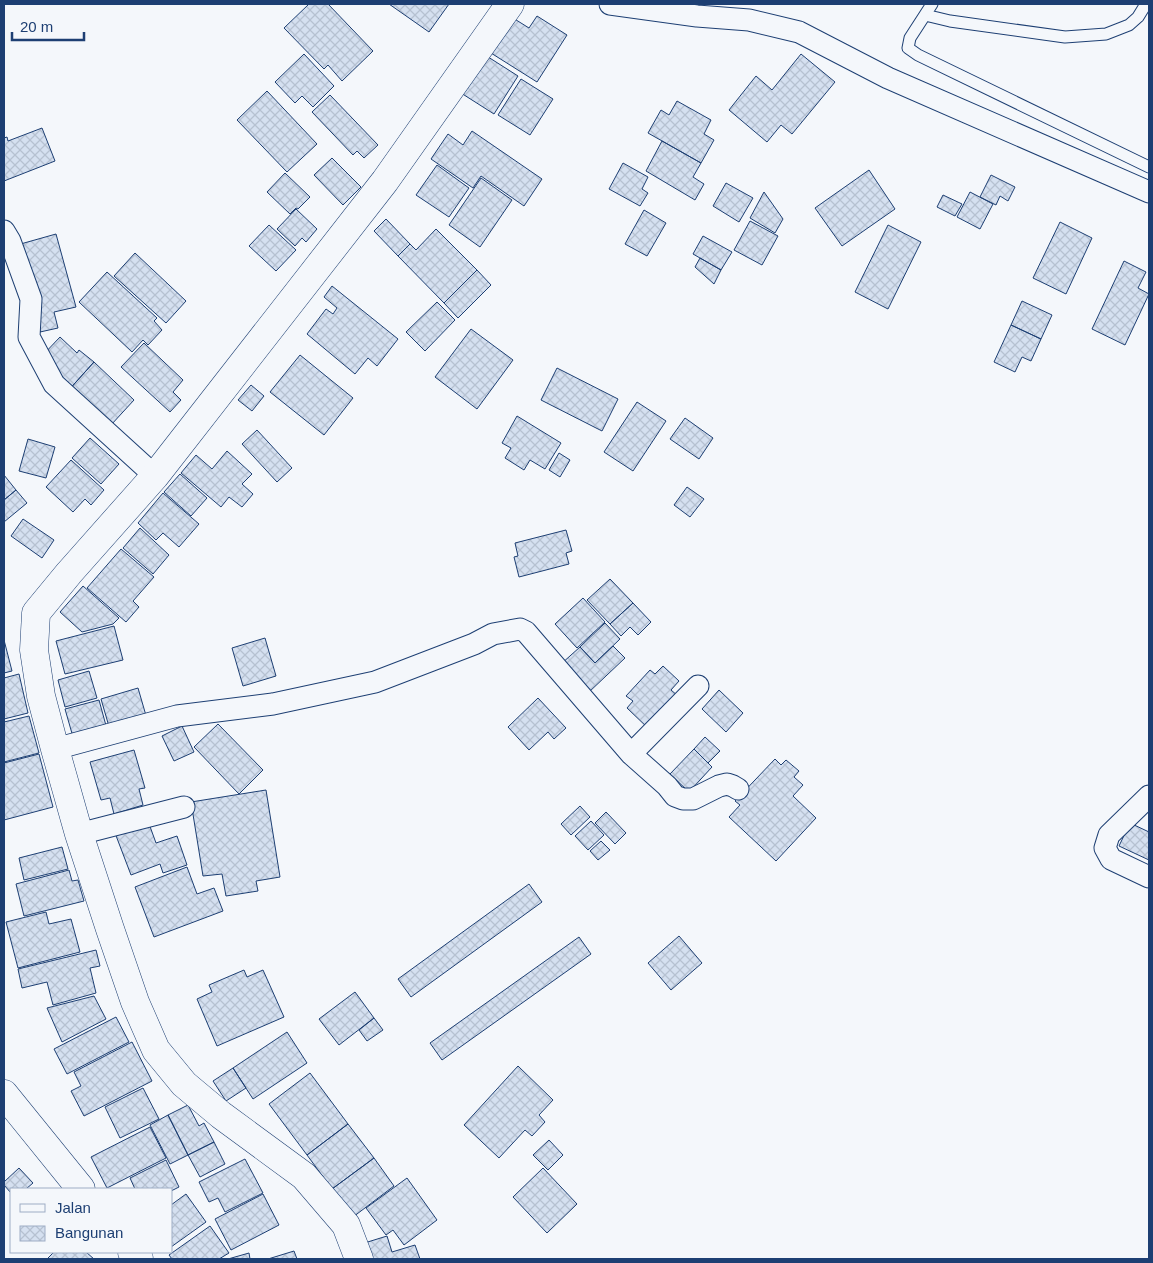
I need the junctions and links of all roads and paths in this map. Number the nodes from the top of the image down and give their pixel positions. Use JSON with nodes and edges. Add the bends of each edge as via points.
{"nodes":[{"id":1,"x":510,"y":4,"type":"edge"},
{"id":2,"x":610,"y":4,"type":"edge"},
{"id":3,"x":932,"y":4,"type":"edge"},
{"id":4,"x":1146,"y":4,"type":"edge"},
{"id":5,"x":926,"y":14,"type":"junction"},
{"id":6,"x":1149,"y":167,"type":"edge"},
{"id":7,"x":1149,"y":192,"type":"edge"},
{"id":8,"x":4,"y":231,"type":"edge"},
{"id":9,"x":155,"y":476,"type":"junction"},
{"id":10,"x":698,"y":686,"type":"dead end"},
{"id":11,"x":55,"y":749,"type":"junction"},
{"id":12,"x":631,"y":754,"type":"junction"},
{"id":13,"x":738,"y":789,"type":"dead end"},
{"id":14,"x":1149,"y":796,"type":"edge"},
{"id":15,"x":184,"y":806,"type":"dead end"},
{"id":16,"x":79,"y":834,"type":"junction"},
{"id":17,"x":1149,"y":877,"type":"edge"},
{"id":18,"x":4,"y":1094,"type":"edge"},
{"id":19,"x":80,"y":1188,"type":"edge"},
{"id":20,"x":359,"y":1259,"type":"edge"}],
"edges":[{"from":1,"to":9,"type":"street","via":[[385,181]]},
{"from":2,"to":7,"type":"street","via":[[749,20],[799,32],[888,78]]},
{"from":3,"to":5,"type":"lane"},
{"from":4,"to":5,"type":"lane","via":[[1129,25],[1106,34],[1064,37],[950,21]]},
{"from":5,"to":6,"type":"lane","via":[[910,38],[908,48],[918,55]]},
{"from":8,"to":9,"type":"street","via":[[31,299],[29,337],[54,384]]},
{"from":9,"to":11,"type":"street","via":[[36,613],[34,650],[41,696]]},
{"from":10,"to":12,"type":"street"},
{"from":11,"to":12,"type":"street","via":[[177,716],[272,704],[375,682],[493,634],[520,629]]},
{"from":11,"to":16,"type":"street"},
{"from":12,"to":13,"type":"street","via":[[675,796],[684,800],[727,784]]},
{"from":14,"to":17,"type":"street","via":[[1109,835],[1105,848],[1111,859]]},
{"from":15,"to":16,"type":"street"},
{"from":16,"to":20,"type":"street","via":[[136,1002],[156,1050],[184,1084],[304,1176],[346,1225]]},
{"from":18,"to":19,"type":"street"}]}
